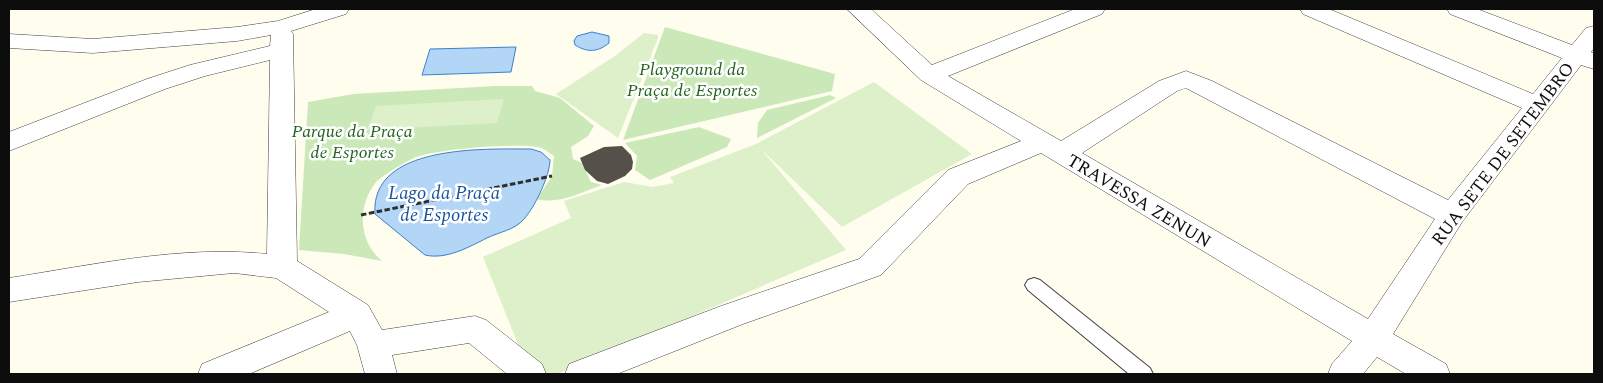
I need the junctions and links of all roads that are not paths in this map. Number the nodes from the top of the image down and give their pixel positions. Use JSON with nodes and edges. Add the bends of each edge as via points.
{"nodes":[{"id":1,"x":338,"y":9,"type":"edge"},
{"id":2,"x":858,"y":9,"type":"edge"},
{"id":3,"x":1094,"y":9,"type":"edge"},
{"id":4,"x":1311,"y":9,"type":"edge"},
{"id":5,"x":1458,"y":9,"type":"edge"},
{"id":6,"x":1594,"y":33,"type":"edge"},
{"id":7,"x":282,"y":38,"type":"junction"},
{"id":8,"x":9,"y":41,"type":"edge"},
{"id":9,"x":1586,"y":59,"type":"edge"},
{"id":10,"x":930,"y":75,"type":"junction"},
{"id":11,"x":1538,"y":106,"type":"junction"},
{"id":12,"x":9,"y":142,"type":"edge"},
{"id":13,"x":1051,"y":148,"type":"junction"},
{"id":14,"x":1452,"y":215,"type":"junction"},
{"id":15,"x":282,"y":267,"type":"junction"},
{"id":16,"x":1034,"y":285,"type":"dead end"},
{"id":17,"x":9,"y":290,"type":"edge"},
{"id":18,"x":357,"y":314,"type":"junction"},
{"id":19,"x":1372,"y":340,"type":"junction"},
{"id":20,"x":377,"y":360,"type":"edge"},
{"id":21,"x":214,"y":374,"type":"edge"},
{"id":22,"x":530,"y":374,"type":"edge"},
{"id":23,"x":581,"y":374,"type":"edge"},
{"id":24,"x":1143,"y":374,"type":"edge"},
{"id":25,"x":1344,"y":374,"type":"edge"},
{"id":26,"x":1434,"y":374,"type":"edge"}],
"edges":[{"from":1,"to":7,"type":"street"},
{"from":2,"to":10,"type":"street","name":"TRAVESSA ZENUN"},
{"from":3,"to":10,"type":"street"},
{"from":4,"to":11,"type":"street"},
{"from":5,"to":9,"type":"street"},
{"from":6,"to":9,"type":"street","name":"RUA SETE DE SETEMBRO"},
{"from":7,"to":8,"type":"street","via":[[237,34],[94,46]]},
{"from":7,"to":12,"type":"street"},
{"from":7,"to":15,"type":"street"},
{"from":9,"to":11,"type":"street","name":"RUA SETE DE SETEMBRO"},
{"from":10,"to":13,"type":"street","name":"TRAVESSA ZENUN"},
{"from":11,"to":14,"type":"street","name":"RUA SETE DE SETEMBRO"},
{"from":13,"to":14,"type":"street","via":[[1186,79]]},
{"from":13,"to":19,"type":"street","name":"TRAVESSA ZENUN"},
{"from":13,"to":23,"type":"street","via":[[958,178],[870,267],[732,315]]},
{"from":14,"to":19,"type":"street","name":"RUA SETE DE SETEMBRO"},
{"from":15,"to":17,"type":"street","via":[[234,262],[138,270]]},
{"from":15,"to":18,"type":"street"},
{"from":16,"to":24,"type":"lane"},
{"from":18,"to":20,"type":"street"},
{"from":18,"to":21,"type":"street"},
{"from":19,"to":25,"type":"street","name":"RUA SETE DE SETEMBRO"},
{"from":19,"to":26,"type":"street","name":"TRAVESSA ZENUN"},
{"from":20,"to":22,"type":"street","via":[[475,329]]}]}
